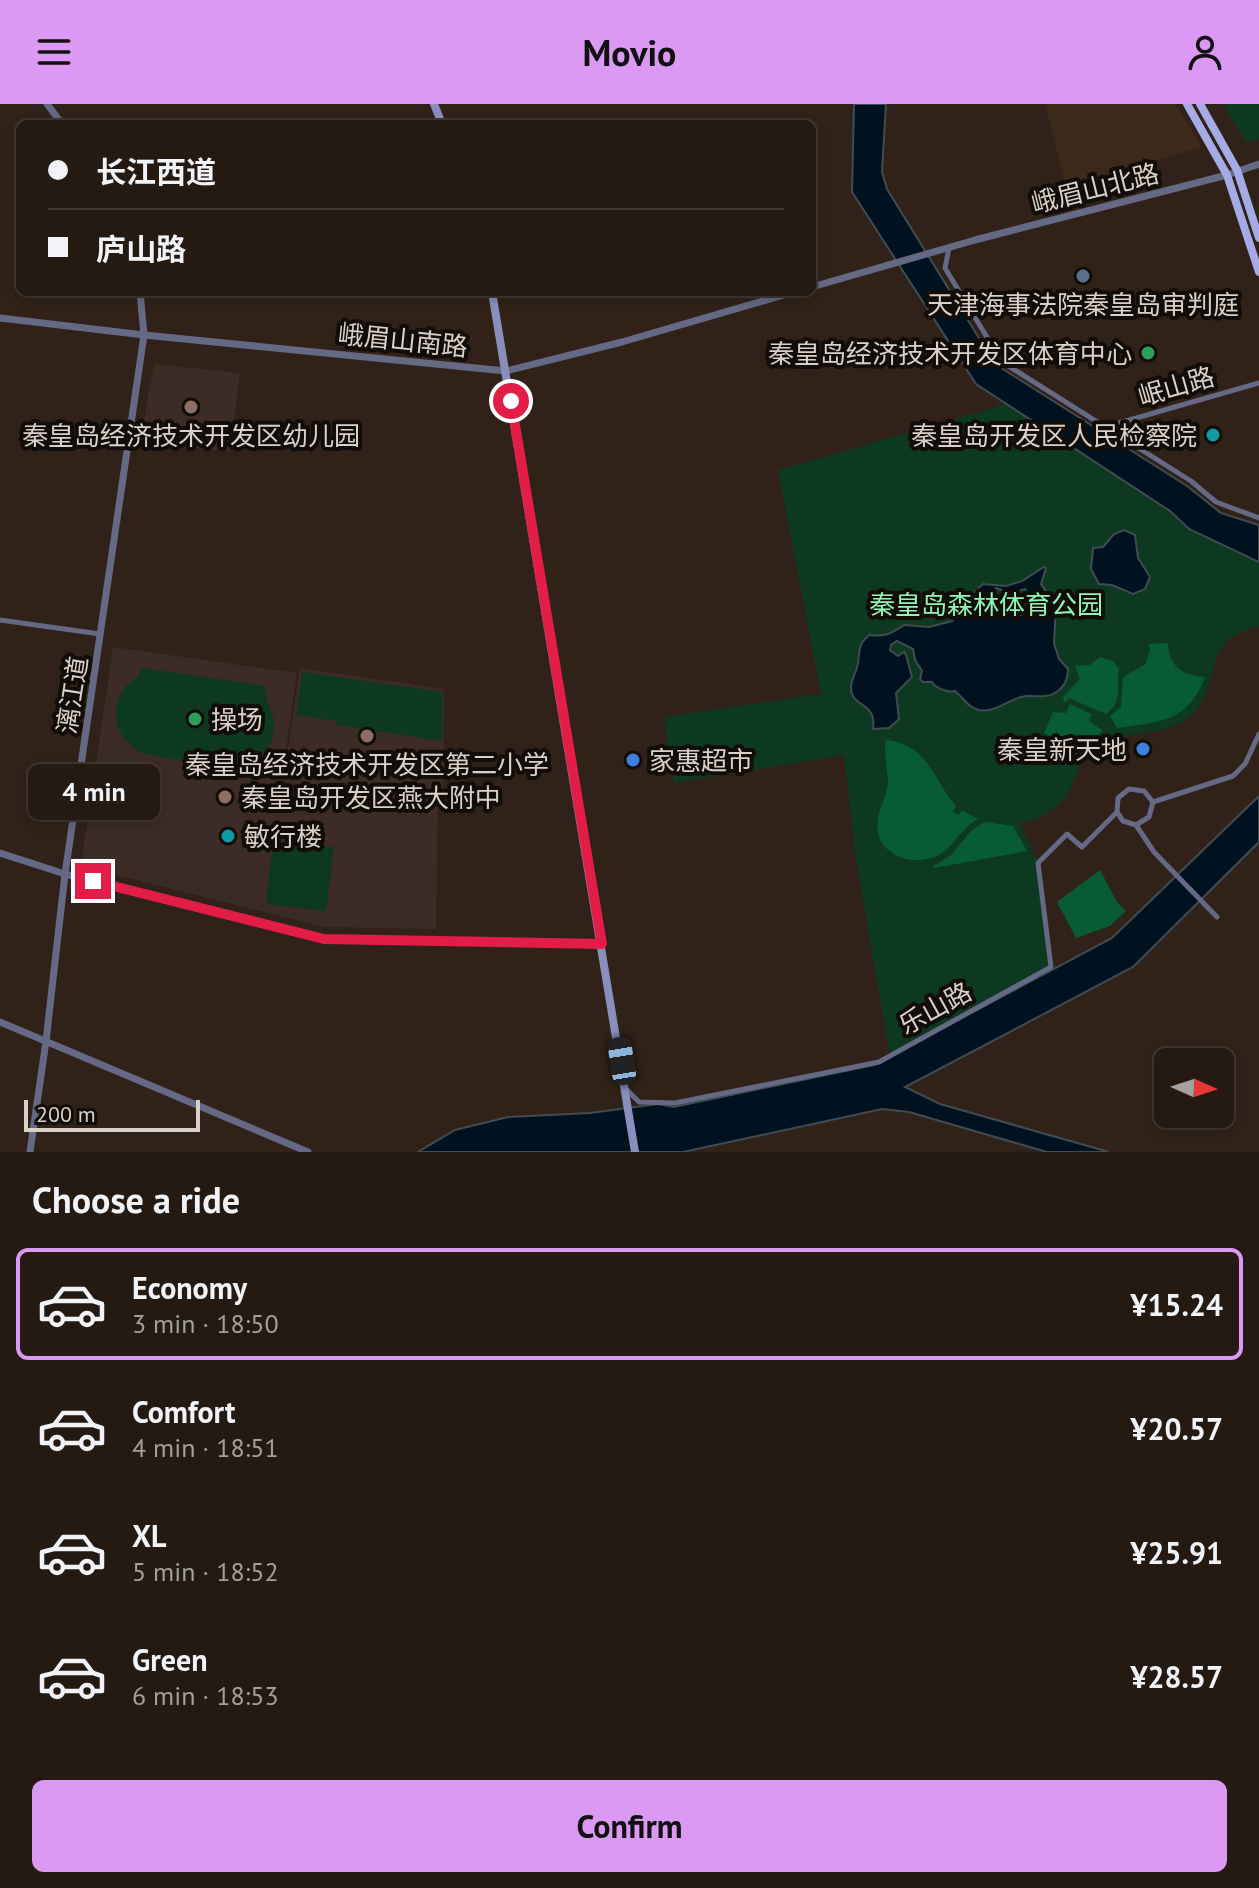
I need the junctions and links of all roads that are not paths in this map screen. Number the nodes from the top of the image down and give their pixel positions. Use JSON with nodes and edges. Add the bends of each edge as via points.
{"nodes":[{"id":1,"x":1187,"y":104,"type":"edge"},
{"id":2,"x":1200,"y":104,"type":"edge"},
{"id":3,"x":1259,"y":164,"type":"edge"},
{"id":4,"x":1237,"y":170,"type":"junction"},
{"id":5,"x":1227,"y":175,"type":"junction"},
{"id":6,"x":1259,"y":238,"type":"edge"},
{"id":7,"x":949,"y":248,"type":"junction"},
{"id":8,"x":1259,"y":272,"type":"edge"},
{"id":9,"x":816,"y":286,"type":"edge"},
{"id":10,"x":140,"y":296,"type":"edge"},
{"id":11,"x":493,"y":296,"type":"edge"},
{"id":12,"x":780,"y":296,"type":"edge"},
{"id":13,"x":0,"y":318,"type":"edge"},
{"id":14,"x":144,"y":335,"type":"junction"},
{"id":15,"x":506,"y":371,"type":"junction"},
{"id":16,"x":1259,"y":383,"type":"edge"},
{"id":17,"x":1104,"y":427,"type":"junction"},
{"id":18,"x":1259,"y":518,"type":"edge"},
{"id":19,"x":0,"y":620,"type":"edge"},
{"id":20,"x":101,"y":634,"type":"junction"},
{"id":21,"x":1259,"y":734,"type":"edge"},
{"id":22,"x":1153,"y":802,"type":"junction"},
{"id":23,"x":1117,"y":812,"type":"junction"},
{"id":24,"x":1136,"y":825,"type":"junction"},
{"id":25,"x":0,"y":853,"type":"edge"},
{"id":26,"x":65,"y":874,"type":"junction"},
{"id":27,"x":1217,"y":917,"type":"dead end"},
{"id":28,"x":602,"y":944,"type":"junction"},
{"id":29,"x":0,"y":1022,"type":"edge"},
{"id":30,"x":46,"y":1041,"type":"junction"},
{"id":31,"x":626,"y":1090,"type":"junction"},
{"id":32,"x":30,"y":1152,"type":"edge"},
{"id":33,"x":308,"y":1152,"type":"edge"},
{"id":34,"x":635,"y":1152,"type":"edge"}],
"edges":[{"from":1,"to":5,"type":"main road"},
{"from":2,"to":4,"type":"main road"},
{"from":3,"to":4,"type":"street","name":"峨眉山北路"},
{"from":4,"to":5,"type":"street","name":"峨眉山北路"},
{"from":4,"to":6,"type":"main road"},
{"from":5,"to":7,"type":"street","name":"峨眉山北路"},
{"from":5,"to":8,"type":"main road"},
{"from":7,"to":9,"type":"street","name":"峨眉山北路"},
{"from":7,"to":17,"type":"street","via":[[945,268],[1002,362]]},
{"from":10,"to":14,"type":"street","name":"漓江道"},
{"from":11,"to":15,"type":"main road"},
{"from":12,"to":15,"type":"street","name":"峨眉山南路"},
{"from":13,"to":14,"type":"street","name":"峨眉山南路"},
{"from":14,"to":15,"type":"street","name":"峨眉山南路"},
{"from":14,"to":20,"type":"street","name":"漓江道"},
{"from":15,"to":28,"type":"main road"},
{"from":16,"to":17,"type":"street","name":"岷山路"},
{"from":17,"to":18,"type":"street","via":[[1216,502]]},
{"from":19,"to":20,"type":"street"},
{"from":20,"to":26,"type":"street","name":"漓江道"},
{"from":21,"to":22,"type":"street","name":"乐山路","via":[[1233,776]]},
{"from":22,"to":23,"type":"street","name":"乐山路","via":[[1144,791],[1129,789],[1118,798]]},
{"from":22,"to":24,"type":"street","via":[[1149,817]]},
{"from":23,"to":24,"type":"street","via":[[1123,821]]},
{"from":23,"to":31,"type":"street","name":"乐山路","via":[[1082,847],[1067,834],[1038,863],[1051,967],[879,1062],[675,1103],[639,1102]]},
{"from":24,"to":27,"type":"street","via":[[1154,852]]},
{"from":25,"to":26,"type":"street"},
{"from":26,"to":28,"type":"street","via":[[324,939]]},
{"from":26,"to":30,"type":"street","name":"漓江道"},
{"from":28,"to":31,"type":"main road"},
{"from":29,"to":30,"type":"street"},
{"from":30,"to":32,"type":"street","name":"漓江道"},
{"from":30,"to":33,"type":"street"},
{"from":31,"to":34,"type":"main road"}]}
